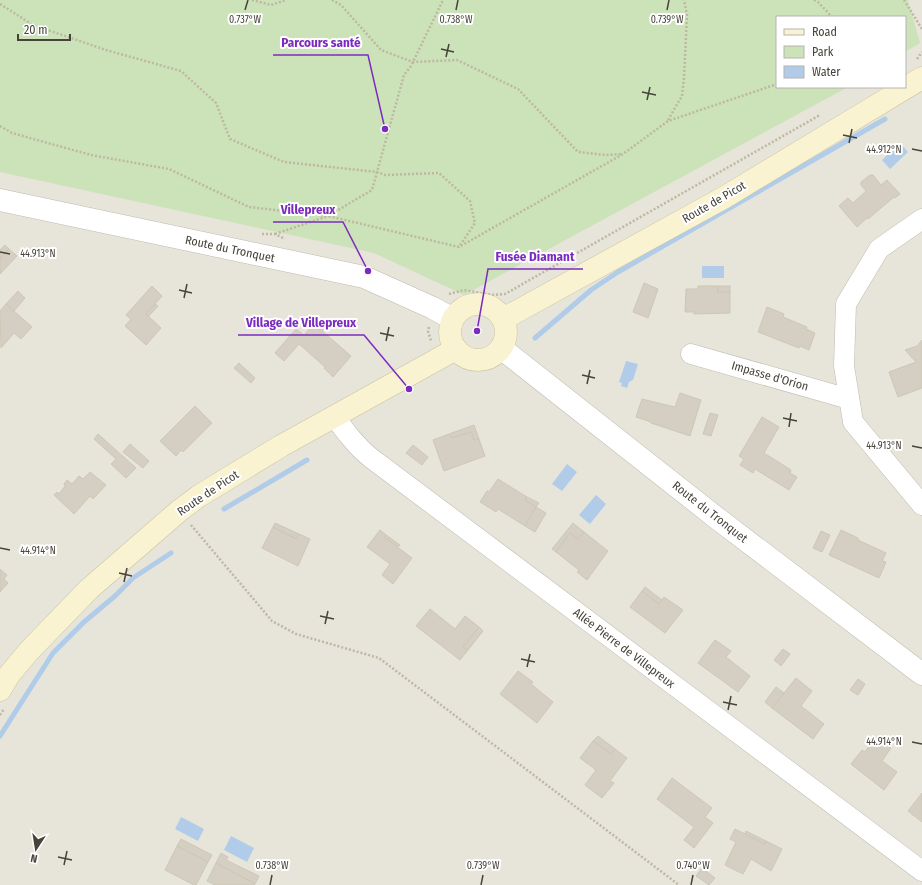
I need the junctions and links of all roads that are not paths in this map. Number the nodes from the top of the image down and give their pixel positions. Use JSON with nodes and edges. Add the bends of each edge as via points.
{"nodes":[{"id":1,"x":922,"y":78,"type":"edge"},
{"id":2,"x":905,"y":88,"type":"edge"},
{"id":3,"x":906,"y":88,"type":"edge"},
{"id":4,"x":0,"y":200,"type":"edge"},
{"id":5,"x":922,"y":219,"type":"edge"},
{"id":6,"x":453,"y":319,"type":"junction"},
{"id":7,"x":503,"y":319,"type":"junction"},
{"id":8,"x":501,"y":348,"type":"junction"},
{"id":9,"x":456,"y":349,"type":"junction"},
{"id":10,"x":691,"y":354,"type":"dead end"},
{"id":11,"x":849,"y":398,"type":"junction"},
{"id":12,"x":334,"y":416,"type":"junction"},
{"id":13,"x":922,"y":505,"type":"edge"},
{"id":14,"x":922,"y":674,"type":"edge"},
{"id":15,"x":2,"y":699,"type":"edge"},
{"id":16,"x":922,"y":871,"type":"edge"}],
"edges":[{"from":1,"to":3,"type":"main road","name":"Route de Picot"},
{"from":2,"to":7,"type":"main road","name":"Route de Picot","via":[[725,197]]},
{"from":4,"to":6,"type":"street","name":"Route du Tronquet","via":[[364,278]]},
{"from":5,"to":11,"type":"street","via":[[879,249],[846,304],[844,366]]},
{"from":6,"to":7,"type":"main road","via":[[465,307],[482,304],[498,312]]},
{"from":6,"to":9,"type":"main road","via":[[450,335]]},
{"from":7,"to":8,"type":"main road","via":[[506,334]]},
{"from":8,"to":9,"type":"main road","via":[[487,358],[478,360],[462,355]]},
{"from":8,"to":14,"type":"street","name":"Route du Tronquet","via":[[718,519]]},
{"from":9,"to":12,"type":"main road","name":"Route de Picot"},
{"from":10,"to":11,"type":"street","name":"Impasse d'Orion"},
{"from":11,"to":13,"type":"street","via":[[853,422]]},
{"from":12,"to":15,"type":"main road","name":"Route de Picot","via":[[205,492],[179,511],[89,589],[28,651],[9,675]]},
{"from":12,"to":16,"type":"street","name":"Allée Pierre de Villepreux","via":[[363,452]]}]}
